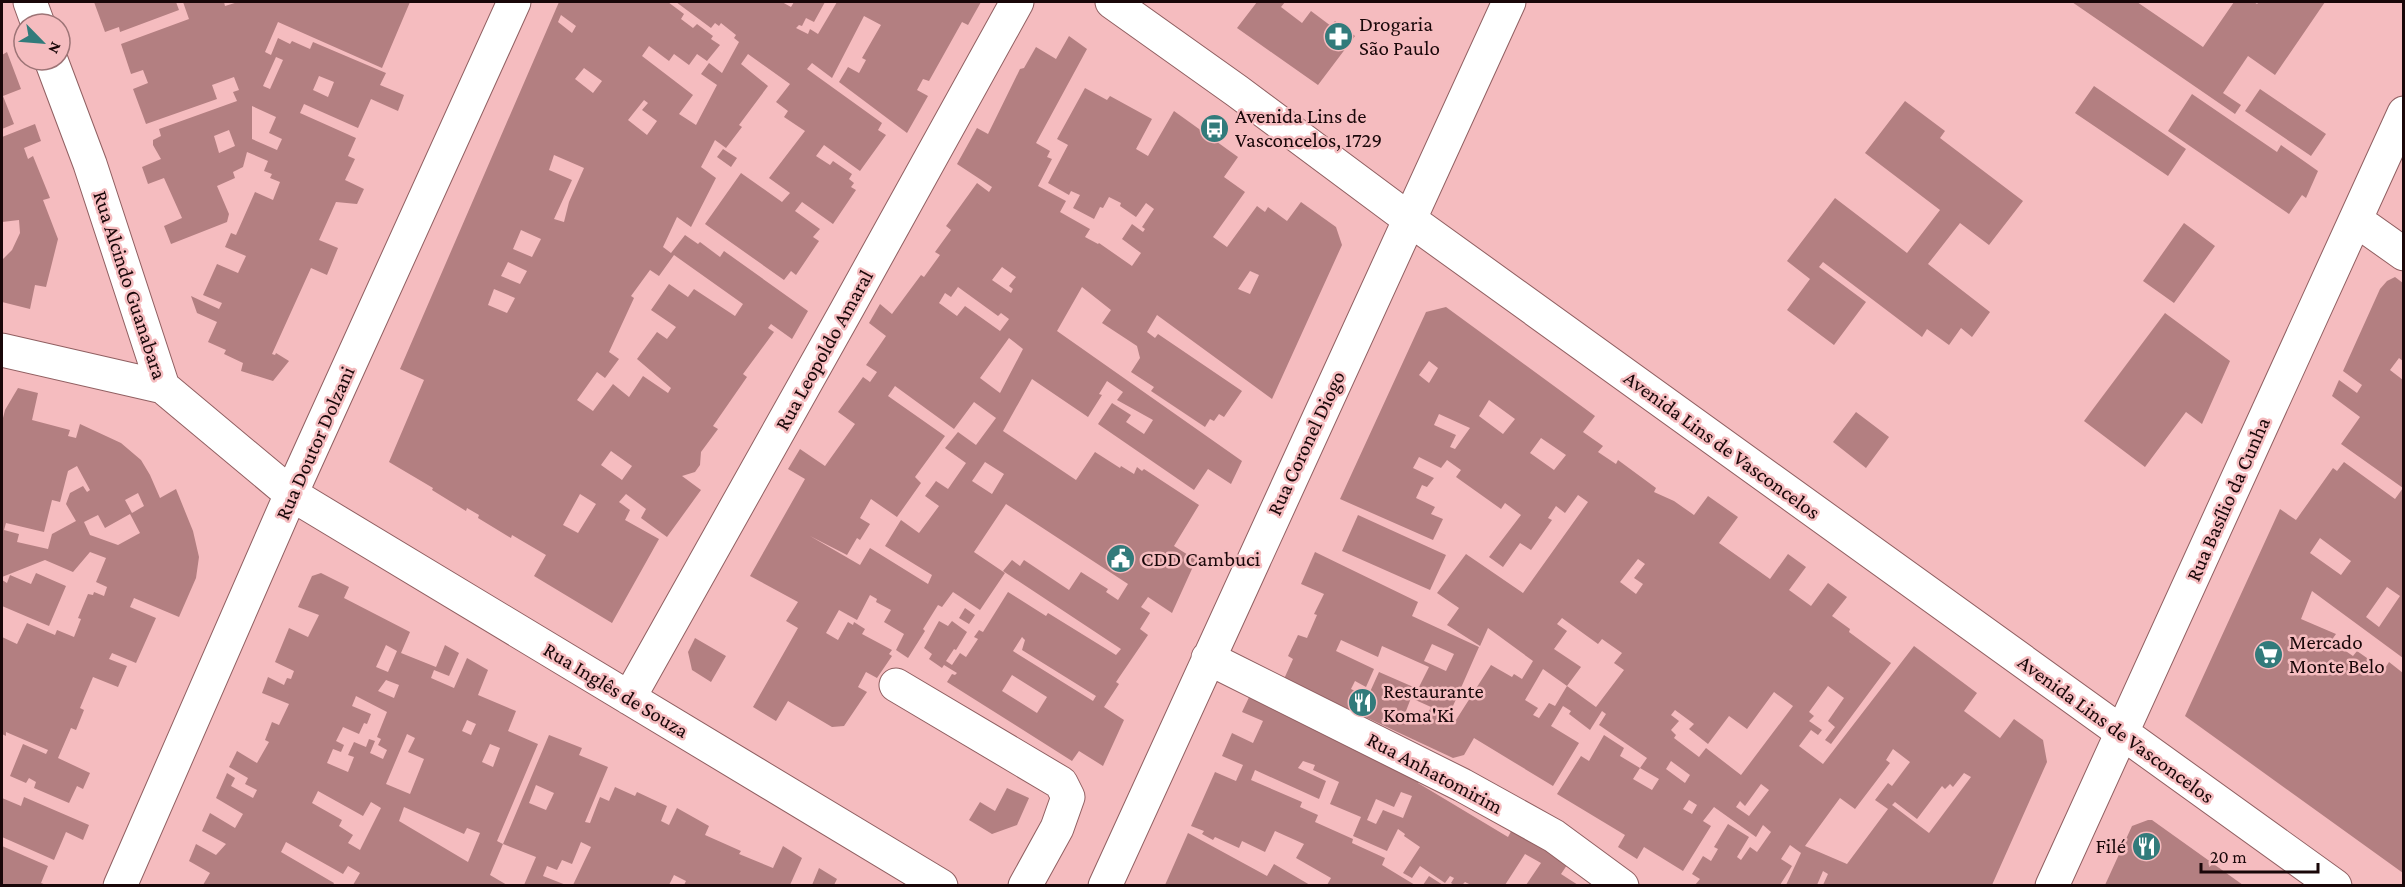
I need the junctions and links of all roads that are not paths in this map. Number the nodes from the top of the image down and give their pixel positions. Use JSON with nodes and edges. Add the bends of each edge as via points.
{"nodes":[{"id":1,"x":514,"y":2,"type":"edge"},
{"id":2,"x":1017,"y":2,"type":"edge"},
{"id":3,"x":1112,"y":2,"type":"edge"},
{"id":4,"x":1509,"y":2,"type":"edge"},
{"id":5,"x":56,"y":72,"type":"edge"},
{"id":6,"x":2403,"y":113,"type":"edge"},
{"id":7,"x":1409,"y":219,"type":"junction"},
{"id":8,"x":2356,"y":220,"type":"junction"},
{"id":9,"x":2403,"y":254,"type":"edge"},
{"id":10,"x":2,"y":350,"type":"edge"},
{"id":11,"x":163,"y":387,"type":"junction"},
{"id":12,"x":291,"y":494,"type":"junction"},
{"id":13,"x":1208,"y":658,"type":"junction"},
{"id":14,"x":896,"y":686,"type":"dead end"},
{"id":15,"x":629,"y":698,"type":"junction"},
{"id":16,"x":2122,"y":734,"type":"junction"},
{"id":17,"x":120,"y":885,"type":"edge"},
{"id":18,"x":941,"y":885,"type":"edge"},
{"id":19,"x":1025,"y":885,"type":"edge"},
{"id":20,"x":1105,"y":885,"type":"edge"},
{"id":21,"x":1622,"y":885,"type":"edge"},
{"id":22,"x":2052,"y":885,"type":"edge"},
{"id":23,"x":2335,"y":885,"type":"edge"}],
"edges":[{"from":1,"to":12,"type":"street","name":"Rua Doutor Dolzani"},
{"from":2,"to":15,"type":"street","name":"Rua Leopoldo Amaral"},
{"from":3,"to":7,"type":"street","name":"Avenida Lins de Vasconcelos"},
{"from":4,"to":7,"type":"street","name":"Rua Coronel Diogo"},
{"from":5,"to":11,"type":"street","name":"Rua Alcindo Guanabara"},
{"from":6,"to":8,"type":"street","name":"Rua Basílio da Cunha"},
{"from":7,"to":13,"type":"street","name":"Rua Coronel Diogo"},
{"from":7,"to":16,"type":"street","name":"Avenida Lins de Vasconcelos"},
{"from":8,"to":9,"type":"street"},
{"from":8,"to":16,"type":"street","name":"Rua Basílio da Cunha"},
{"from":10,"to":11,"type":"street"},
{"from":11,"to":12,"type":"street","name":"Rua Alcindo Guanabara"},
{"from":12,"to":15,"type":"street","name":"Rua Inglês de Souza"},
{"from":12,"to":17,"type":"street","name":"Rua Doutor Dolzani"},
{"from":13,"to":20,"type":"street","name":"Rua Coronel Diogo"},
{"from":13,"to":21,"type":"street","name":"Rua Anhatomirim","via":[[1462,785],[1554,836]]},
{"from":14,"to":19,"type":"street","via":[[1061,783],[1068,797],[1057,828]]},
{"from":15,"to":18,"type":"street","name":"Rua Inglês de Souza"},
{"from":16,"to":22,"type":"street","name":"Rua Basílio da Cunha"},
{"from":16,"to":23,"type":"street","name":"Avenida Lins de Vasconcelos"}]}
